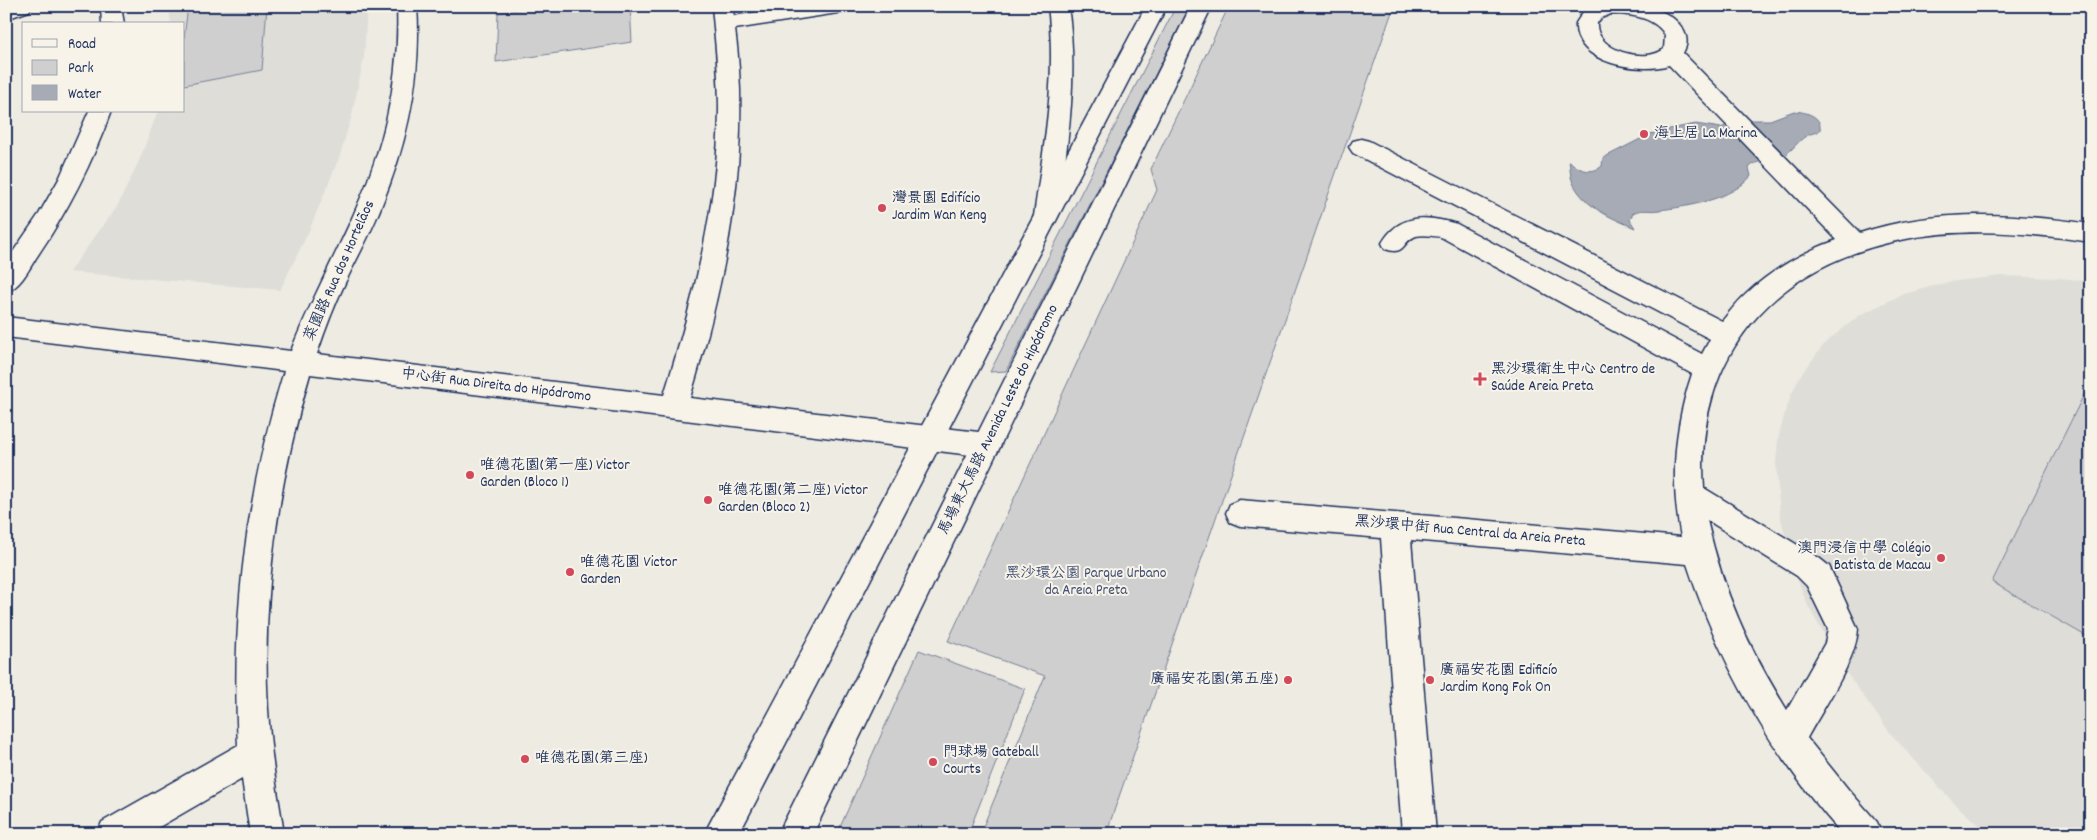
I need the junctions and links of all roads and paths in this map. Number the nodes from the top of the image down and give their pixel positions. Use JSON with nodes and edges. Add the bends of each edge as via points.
{"nodes":[{"id":1,"x":22,"y":6,"type":"edge"},
{"id":2,"x":111,"y":6,"type":"edge"},
{"id":3,"x":407,"y":6,"type":"edge"},
{"id":4,"x":838,"y":6,"type":"edge"},
{"id":5,"x":1058,"y":6,"type":"edge"},
{"id":6,"x":1157,"y":6,"type":"edge"},
{"id":7,"x":1202,"y":6,"type":"edge"},
{"id":8,"x":6,"y":12,"type":"edge"},
{"id":9,"x":724,"y":15,"type":"edge"},
{"id":10,"x":113,"y":22,"type":"edge"},
{"id":11,"x":1671,"y":54,"type":"dead end"},
{"id":12,"x":100,"y":112,"type":"edge"},
{"id":13,"x":1361,"y":147,"type":"dead end"},
{"id":14,"x":1046,"y":216,"type":"junction"},
{"id":15,"x":2091,"y":233,"type":"edge"},
{"id":16,"x":1854,"y":242,"type":"junction"},
{"id":17,"x":1394,"y":243,"type":"dead end"},
{"id":18,"x":6,"y":282,"type":"edge"},
{"id":19,"x":6,"y":327,"type":"edge"},
{"id":20,"x":1725,"y":336,"type":"junction"},
{"id":21,"x":301,"y":363,"type":"junction"},
{"id":22,"x":1707,"y":368,"type":"junction"},
{"id":23,"x":674,"y":408,"type":"junction"},
{"id":24,"x":930,"y":438,"type":"junction"},
{"id":25,"x":987,"y":445,"type":"junction"},
{"id":26,"x":1690,"y":494,"type":"junction"},
{"id":27,"x":1240,"y":513,"type":"dead end"},
{"id":28,"x":1395,"y":526,"type":"junction"},
{"id":29,"x":1700,"y":552,"type":"junction"},
{"id":30,"x":1789,"y":738,"type":"junction"},
{"id":31,"x":256,"y":753,"type":"junction"},
{"id":32,"x":114,"y":834,"type":"edge"},
{"id":33,"x":267,"y":834,"type":"edge"},
{"id":34,"x":721,"y":834,"type":"edge"},
{"id":35,"x":795,"y":834,"type":"edge"},
{"id":36,"x":1419,"y":834,"type":"edge"},
{"id":37,"x":1865,"y":834,"type":"edge"}],
"edges":[{"from":1,"to":8,"type":"street"},
{"from":2,"to":10,"type":"street"},
{"from":3,"to":21,"type":"street","name":"菜園路 Rua dos Hortelãos","via":[[407,65],[383,172],[358,233],[325,298]]},
{"from":4,"to":9,"type":"street"},
{"from":5,"to":14,"type":"street","via":[[1062,35],[1062,99]]},
{"from":6,"to":14,"type":"street"},
{"from":7,"to":25,"type":"street","name":"馬場東大馬路 Avenida Leste do Hipódromo"},
{"from":9,"to":23,"type":"street","via":[[731,105],[726,193],[708,293]]},
{"from":11,"to":16,"type":"street"},
{"from":12,"to":18,"type":"street","via":[[88,146],[67,189],[40,235]]},
{"from":13,"to":20,"type":"street"},
{"from":14,"to":24,"type":"street"},
{"from":15,"to":16,"type":"street","via":[[2052,226],[1974,224],[1912,229]]},
{"from":16,"to":20,"type":"street","via":[[1806,263],[1784,277],[1746,309]]},
{"from":17,"to":22,"type":"street","via":[[1399,234],[1421,226],[1448,230]]},
{"from":19,"to":21,"type":"street","name":"中心街 Rua Direita do Hipódromo"},
{"from":20,"to":22,"type":"street"},
{"from":21,"to":23,"type":"street","name":"中心街 Rua Direita do Hipódromo"},
{"from":21,"to":31,"type":"street","name":"菜園路 Rua dos Hortelãos","via":[[274,456],[258,547],[252,646]]},
{"from":22,"to":26,"type":"street","via":[[1691,425],[1688,455]]},
{"from":23,"to":24,"type":"street","name":"中心街 Rua Direita do Hipódromo"},
{"from":24,"to":25,"type":"street","name":"中心街 Rua Direita do Hipódromo"},
{"from":24,"to":34,"type":"street"},
{"from":25,"to":35,"type":"street","name":"馬場東大馬路 Avenida Leste do Hipódromo"},
{"from":26,"to":29,"type":"street"},
{"from":26,"to":30,"type":"street","via":[[1808,567],[1818,576],[1843,629],[1839,649]]},
{"from":27,"to":28,"type":"street","name":"黑沙環中街 Rua Central da Areia Preta"},
{"from":28,"to":29,"type":"street","name":"黑沙環中街 Rua Central da Areia Preta"},
{"from":28,"to":36,"type":"street"},
{"from":29,"to":30,"type":"street","via":[[1725,626],[1766,704]]},
{"from":30,"to":37,"type":"street"},
{"from":31,"to":32,"type":"street"},
{"from":31,"to":33,"type":"street","name":"菜園路 Rua dos Hortelãos"}]}
